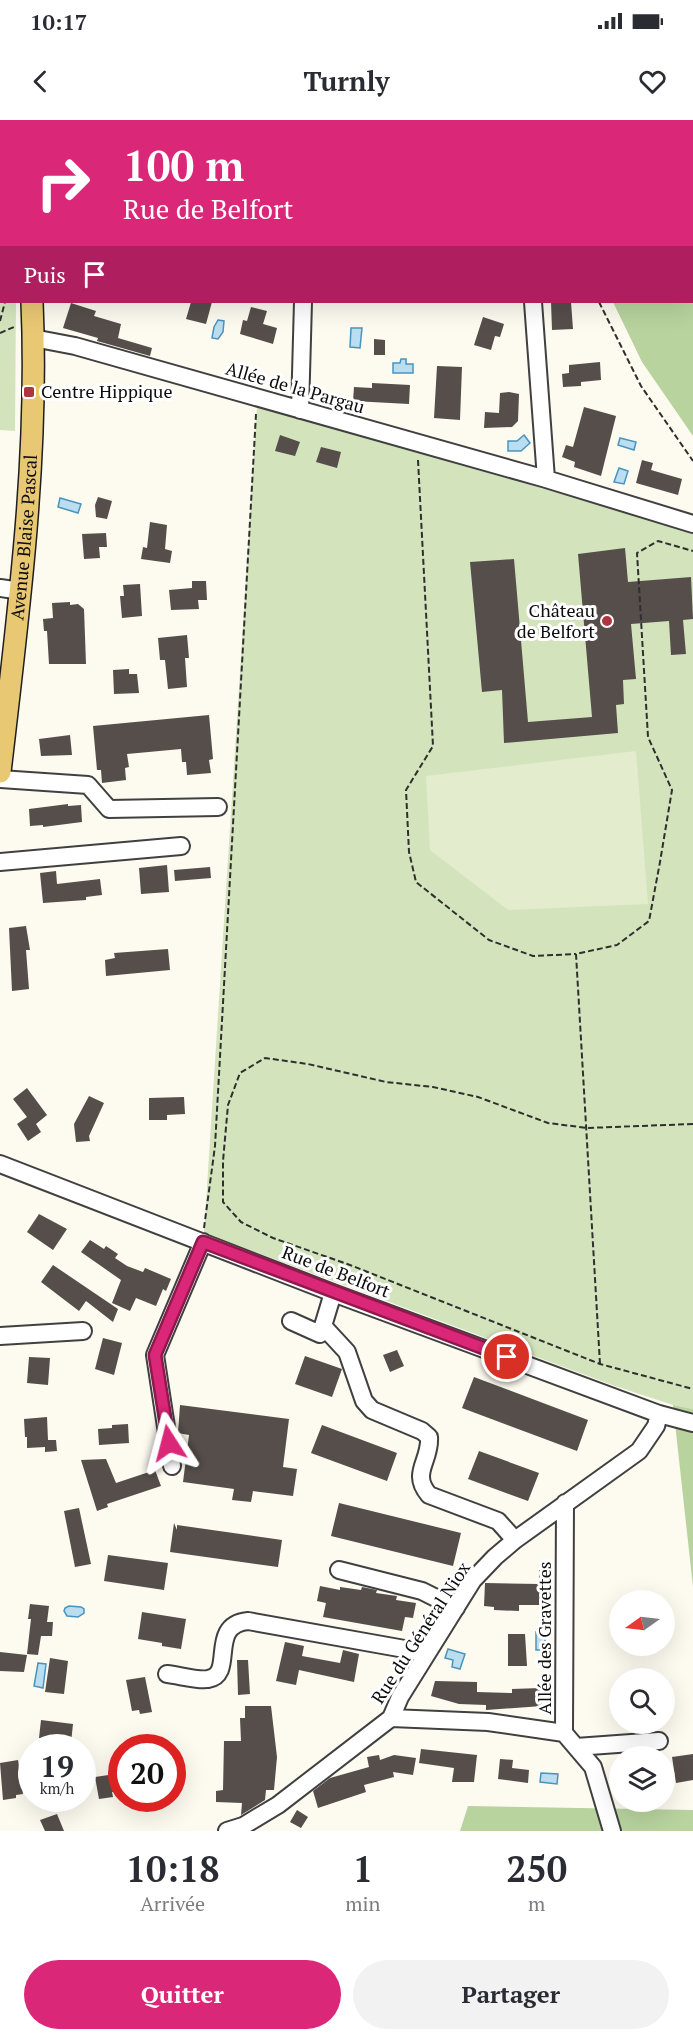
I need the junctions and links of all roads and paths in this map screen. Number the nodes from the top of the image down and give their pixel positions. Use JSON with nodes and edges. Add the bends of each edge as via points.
{"nodes":[{"id":1,"x":5,"y":303,"type":"edge"},
{"id":2,"x":32,"y":303,"type":"edge"},
{"id":3,"x":303,"y":303,"type":"edge"},
{"id":4,"x":532,"y":303,"type":"edge"},
{"id":5,"x":600,"y":303,"type":"edge"},
{"id":6,"x":0,"y":321,"type":"edge"},
{"id":7,"x":33,"y":338,"type":"junction"},
{"id":8,"x":257,"y":399,"type":"junction"},
{"id":9,"x":300,"y":410,"type":"junction"},
{"id":10,"x":417,"y":443,"type":"junction"},
{"id":11,"x":693,"y":461,"type":"edge"},
{"id":12,"x":546,"y":479,"type":"junction"},
{"id":13,"x":693,"y":524,"type":"edge"},
{"id":14,"x":693,"y":551,"type":"edge"},
{"id":15,"x":10,"y":589,"type":"edge"},
{"id":16,"x":4,"y":694,"type":"edge"},
{"id":17,"x":0,"y":772,"type":"edge"},
{"id":18,"x":0,"y":779,"type":"edge"},
{"id":19,"x":218,"y":807,"type":"dead end"},
{"id":20,"x":181,"y":846,"type":"dead end"},
{"id":21,"x":0,"y":862,"type":"edge"},
{"id":22,"x":576,"y":954,"type":"junction"},
{"id":23,"x":693,"y":1124,"type":"edge"},
{"id":24,"x":587,"y":1128,"type":"junction"},
{"id":25,"x":0,"y":1164,"type":"edge"},
{"id":26,"x":203,"y":1242,"type":"junction"},
{"id":27,"x":333,"y":1293,"type":"junction"},
{"id":28,"x":291,"y":1321,"type":"dead end"},
{"id":29,"x":323,"y":1326,"type":"junction"},
{"id":30,"x":83,"y":1332,"type":"dead end"},
{"id":31,"x":0,"y":1336,"type":"edge"},
{"id":32,"x":600,"y":1364,"type":"junction"},
{"id":33,"x":693,"y":1389,"type":"edge"},
{"id":34,"x":659,"y":1414,"type":"junction"},
{"id":35,"x":693,"y":1422,"type":"edge"},
{"id":36,"x":172,"y":1466,"type":"dead end"},
{"id":37,"x":565,"y":1503,"type":"junction"},
{"id":38,"x":515,"y":1540,"type":"junction"},
{"id":39,"x":339,"y":1570,"type":"dead end"},
{"id":40,"x":456,"y":1608,"type":"junction"},
{"id":41,"x":427,"y":1653,"type":"junction"},
{"id":42,"x":167,"y":1674,"type":"dead end"},
{"id":43,"x":390,"y":1718,"type":"junction"},
{"id":44,"x":564,"y":1733,"type":"junction"},
{"id":45,"x":659,"y":1741,"type":"dead end"},
{"id":46,"x":576,"y":1747,"type":"junction"},
{"id":47,"x":227,"y":1831,"type":"edge"},
{"id":48,"x":612,"y":1831,"type":"edge"}],
"edges":[{"from":1,"to":6,"type":"path"},
{"from":2,"to":7,"type":"main road","name":"Avenue Blaise Pascal"},
{"from":3,"to":9,"type":"street"},
{"from":4,"to":12,"type":"street"},
{"from":5,"to":11,"type":"path","via":[[641,386]]},
{"from":7,"to":8,"type":"street","name":"Allée de la Pargau","via":[[75,346]]},
{"from":7,"to":15,"type":"main road","name":"Avenue Blaise Pascal","via":[[30,476]]},
{"from":8,"to":9,"type":"street","name":"Allée de la Pargau"},
{"from":8,"to":26,"type":"path","via":[[215,1146]]},
{"from":9,"to":10,"type":"street","name":"Allée de la Pargau"},
{"from":10,"to":12,"type":"street","name":"Allée de la Pargau"},
{"from":10,"to":22,"type":"path","via":[[434,746],[406,790],[409,852],[416,882],[489,940],[533,956]]},
{"from":12,"to":13,"type":"street","name":"Allée de la Pargau"},
{"from":14,"to":22,"type":"path","via":[[658,541],[637,553],[648,737],[672,790],[649,921],[617,945]]},
{"from":15,"to":16,"type":"main road","name":"Avenue Blaise Pascal"},
{"from":16,"to":17,"type":"main road","name":"Avenue Blaise Pascal"},
{"from":18,"to":19,"type":"street","via":[[88,785],[109,809]]},
{"from":20,"to":21,"type":"street"},
{"from":22,"to":24,"type":"path"},
{"from":23,"to":24,"type":"path"},
{"from":24,"to":32,"type":"path"},
{"from":24,"to":32,"type":"path","via":[[548,1122],[478,1097],[433,1087],[386,1082],[265,1058],[240,1073],[228,1105],[223,1202],[241,1222],[273,1238]]},
{"from":25,"to":26,"type":"street","name":"Rue de Belfort"},
{"from":26,"to":27,"type":"street","name":"Rue de Belfort"},
{"from":26,"to":36,"type":"street","via":[[155,1355]]},
{"from":27,"to":29,"type":"street"},
{"from":27,"to":34,"type":"street","name":"Rue de Belfort"},
{"from":28,"to":29,"type":"street","via":[[320,1334]]},
{"from":29,"to":38,"type":"street","via":[[347,1352],[364,1401],[372,1410],[429,1437],[430,1448],[419,1475],[429,1495],[498,1521]]},
{"from":30,"to":31,"type":"street"},
{"from":32,"to":33,"type":"path"},
{"from":34,"to":35,"type":"street"},
{"from":34,"to":37,"type":"street","name":"Rue du Général Niox","via":[[656,1426],[639,1451]]},
{"from":37,"to":38,"type":"street","name":"Rue du Général Niox"},
{"from":37,"to":44,"type":"street","name":"Allée des Gravettes"},
{"from":38,"to":40,"type":"street","name":"Rue du Général Niox","via":[[473,1580]]},
{"from":39,"to":40,"type":"street","via":[[422,1591]]},
{"from":40,"to":41,"type":"street","name":"Rue du Général Niox"},
{"from":41,"to":42,"type":"street","via":[[248,1621],[231,1626],[216,1676],[208,1680]]},
{"from":41,"to":43,"type":"street","name":"Rue du Général Niox"},
{"from":43,"to":44,"type":"street","via":[[488,1722]]},
{"from":43,"to":47,"type":"street","name":"Rue du Général Niox","via":[[278,1805]]},
{"from":44,"to":46,"type":"street","name":"Allée des Gravettes"},
{"from":45,"to":46,"type":"street"},
{"from":46,"to":48,"type":"street","name":"Allée des Gravettes","via":[[593,1767]]}]}
